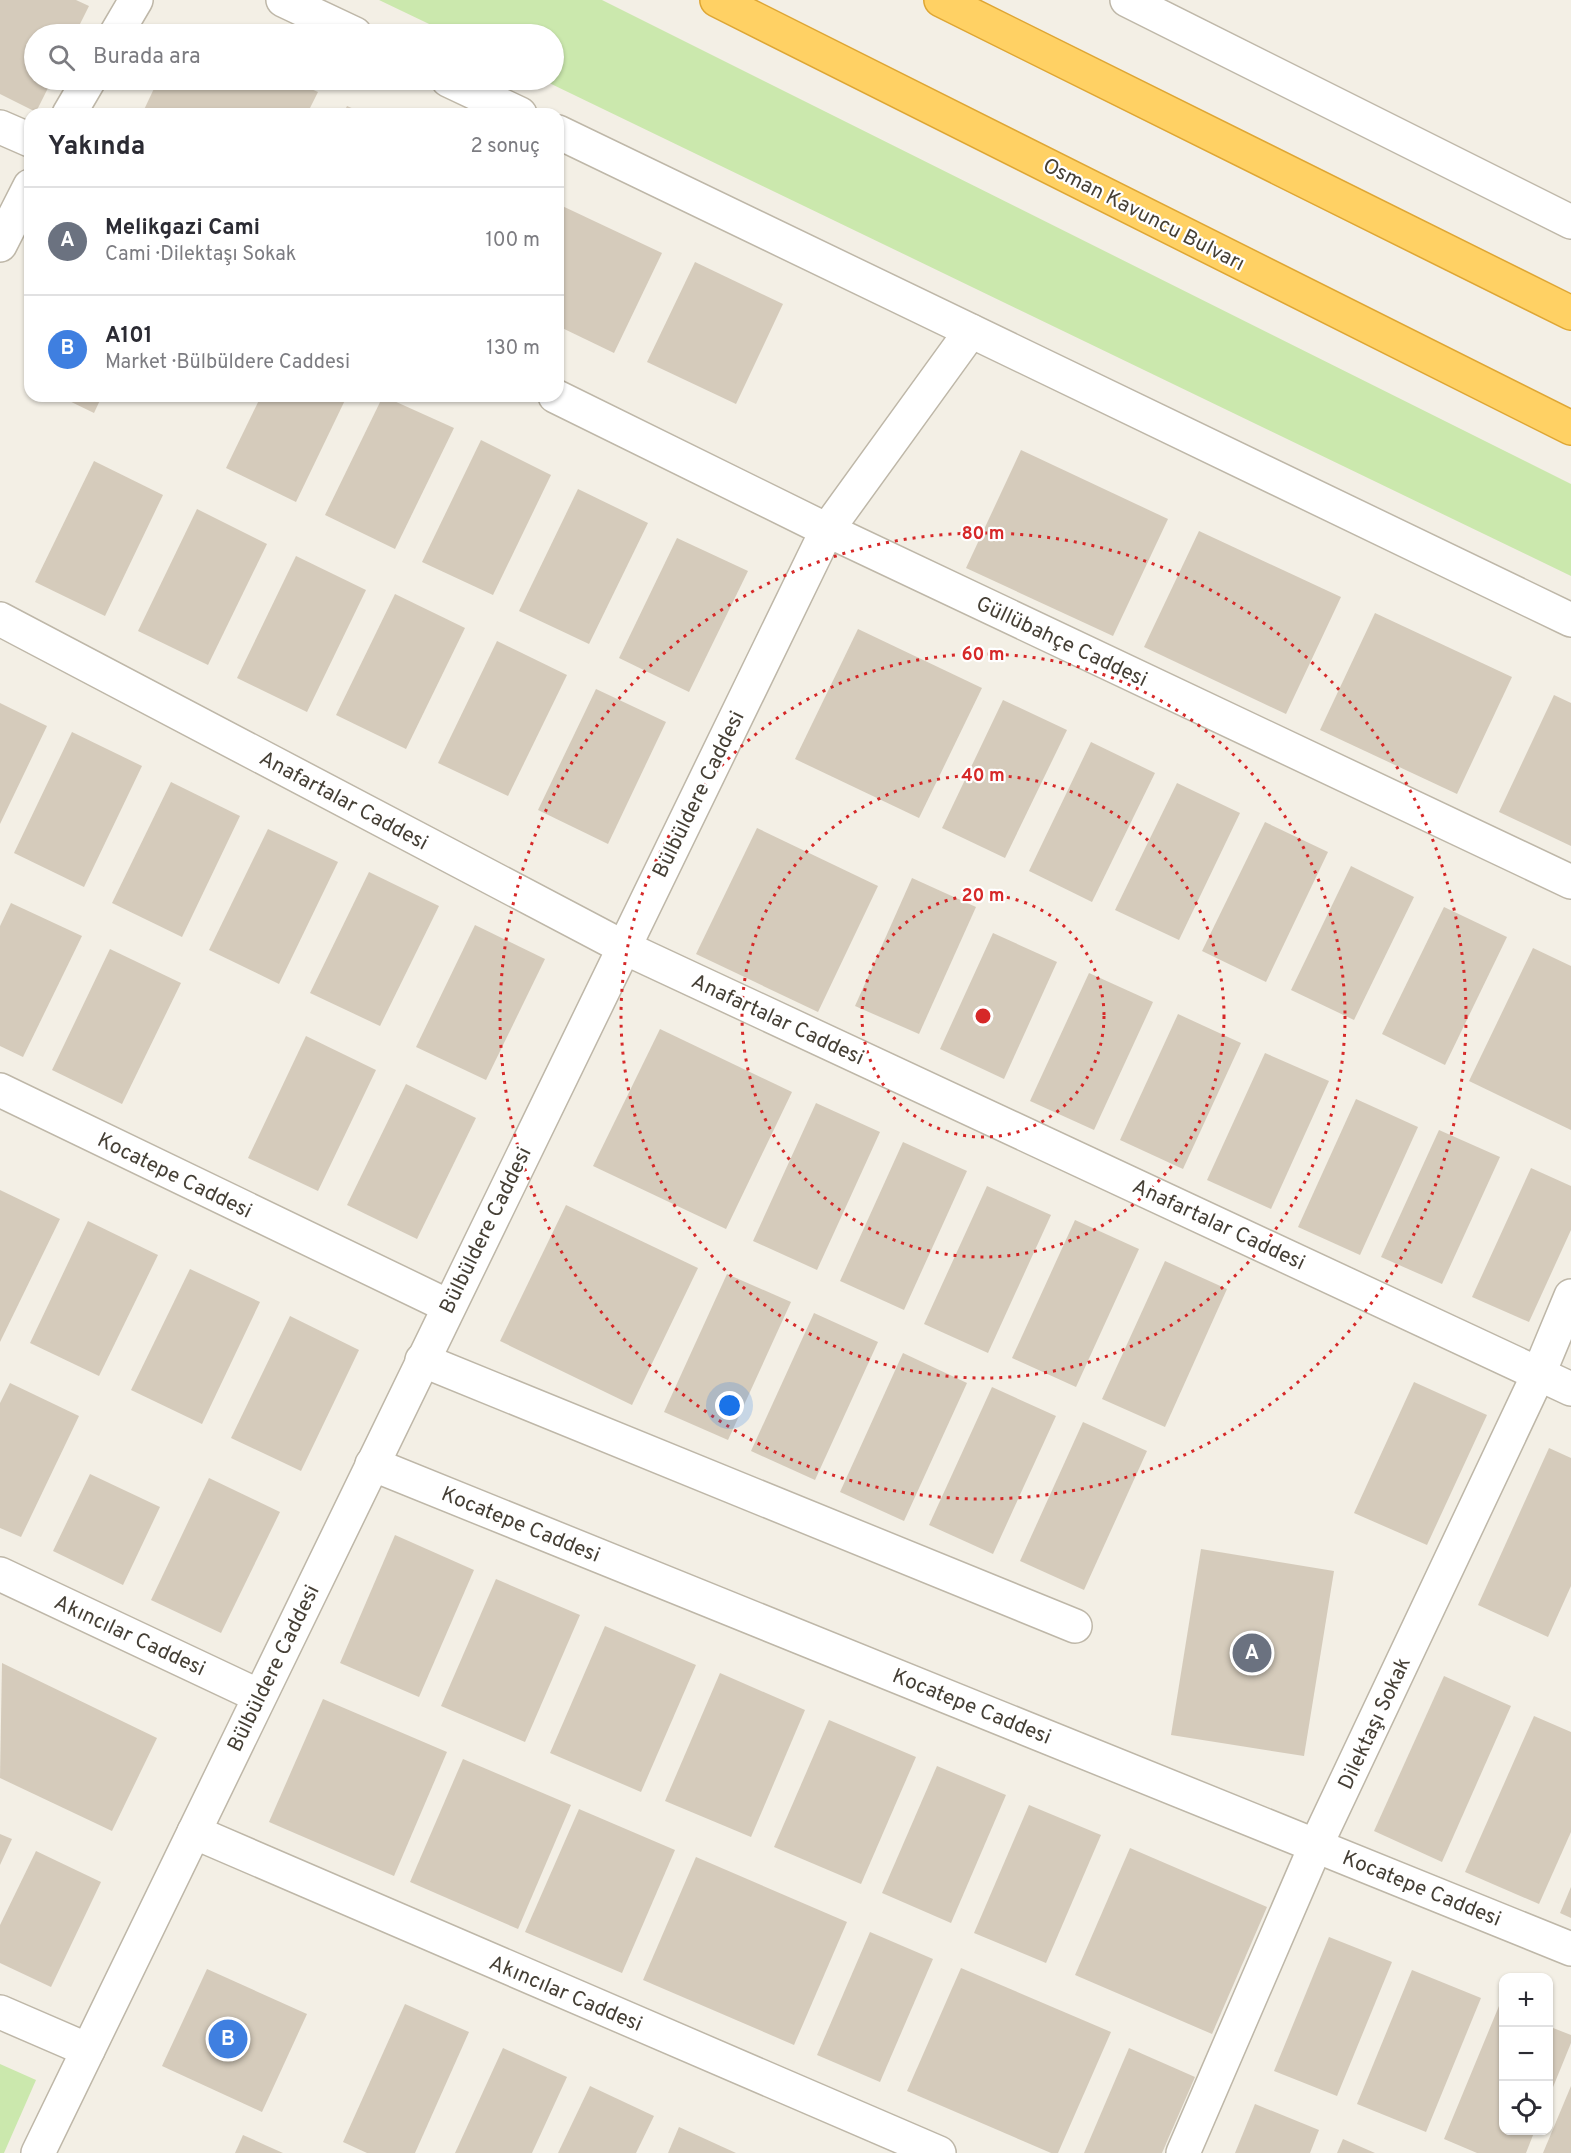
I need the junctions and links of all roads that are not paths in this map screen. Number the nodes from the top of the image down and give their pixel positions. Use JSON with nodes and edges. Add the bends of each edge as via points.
{"nodes":[{"id":1,"x":136,"y":0,"type":"edge"},
{"id":2,"x":283,"y":0,"type":"edge"},
{"id":3,"x":717,"y":0,"type":"edge"},
{"id":4,"x":940,"y":0,"type":"edge"},
{"id":5,"x":1127,"y":0,"type":"edge"},
{"id":6,"x":122,"y":24,"type":"edge"},
{"id":7,"x":333,"y":24,"type":"edge"},
{"id":8,"x":83,"y":90,"type":"edge"},
{"id":9,"x":469,"y":90,"type":"edge"},
{"id":10,"x":73,"y":108,"type":"edge"},
{"id":11,"x":507,"y":108,"type":"edge"},
{"id":12,"x":0,"y":127,"type":"edge"},
{"id":13,"x":564,"y":135,"type":"edge"},
{"id":14,"x":24,"y":137,"type":"edge"},
{"id":15,"x":24,"y":198,"type":"edge"},
{"id":16,"x":1571,"y":222,"type":"edge"},
{"id":17,"x":0,"y":244,"type":"edge"},
{"id":18,"x":1571,"y":313,"type":"edge"},
{"id":19,"x":970,"y":331,"type":"junction"},
{"id":20,"x":564,"y":400,"type":"edge"},
{"id":21,"x":1571,"y":428,"type":"edge"},
{"id":22,"x":827,"y":530,"type":"junction"},
{"id":23,"x":0,"y":620,"type":"edge"},
{"id":24,"x":1571,"y":620,"type":"edge"},
{"id":25,"x":1571,"y":882,"type":"edge"},
{"id":26,"x":623,"y":947,"type":"junction"},
{"id":27,"x":0,"y":1090,"type":"edge"},
{"id":28,"x":1571,"y":1296,"type":"edge"},
{"id":29,"x":448,"y":1306,"type":"junction"},
{"id":30,"x":422,"y":1360,"type":"junction"},
{"id":31,"x":1539,"y":1373,"type":"junction"},
{"id":32,"x":1571,"y":1389,"type":"edge"},
{"id":33,"x":372,"y":1464,"type":"junction"},
{"id":34,"x":0,"y":1574,"type":"edge"},
{"id":35,"x":1076,"y":1626,"type":"dead end"},
{"id":36,"x":259,"y":1696,"type":"junction"},
{"id":37,"x":194,"y":1832,"type":"junction"},
{"id":38,"x":1316,"y":1845,"type":"junction"},
{"id":39,"x":1571,"y":1949,"type":"edge"},
{"id":40,"x":0,"y":2012,"type":"edge"},
{"id":41,"x":88,"y":2050,"type":"junction"},
{"id":42,"x":38,"y":2153,"type":"edge"},
{"id":43,"x":939,"y":2153,"type":"edge"},
{"id":44,"x":1184,"y":2153,"type":"edge"}],
"edges":[{"from":1,"to":6,"type":"street"},
{"from":2,"to":7,"type":"street"},
{"from":3,"to":21,"type":"highway","name":"Osman Kavuncu Bulvarı"},
{"from":4,"to":18,"type":"highway"},
{"from":5,"to":16,"type":"street"},
{"from":8,"to":10,"type":"street"},
{"from":9,"to":11,"type":"street"},
{"from":12,"to":14,"type":"street"},
{"from":13,"to":19,"type":"street"},
{"from":15,"to":17,"type":"street"},
{"from":19,"to":22,"type":"street","name":"Bülbüldere Caddesi"},
{"from":19,"to":24,"type":"street"},
{"from":20,"to":22,"type":"street","name":"Güllübahçe Caddesi"},
{"from":22,"to":25,"type":"street","name":"Güllübahçe Caddesi"},
{"from":22,"to":26,"type":"street","name":"Bülbüldere Caddesi"},
{"from":23,"to":26,"type":"street","name":"Anafartalar Caddesi"},
{"from":26,"to":29,"type":"street","name":"Bülbüldere Caddesi"},
{"from":26,"to":31,"type":"street","name":"Anafartalar Caddesi"},
{"from":27,"to":29,"type":"street","name":"Kocatepe Caddesi"},
{"from":28,"to":31,"type":"street","name":"Dilektaşı Sokak"},
{"from":29,"to":30,"type":"street","name":"Bülbüldere Caddesi"},
{"from":30,"to":33,"type":"street","name":"Bülbüldere Caddesi"},
{"from":30,"to":35,"type":"street"},
{"from":31,"to":32,"type":"street","name":"Anafartalar Caddesi"},
{"from":31,"to":38,"type":"street","name":"Dilektaşı Sokak"},
{"from":33,"to":36,"type":"street","name":"Bülbüldere Caddesi"},
{"from":33,"to":38,"type":"street","name":"Kocatepe Caddesi"},
{"from":34,"to":36,"type":"street","name":"Akıncılar Caddesi"},
{"from":36,"to":37,"type":"street","name":"Bülbüldere Caddesi"},
{"from":37,"to":41,"type":"street","name":"Bülbüldere Caddesi"},
{"from":37,"to":43,"type":"street","name":"Akıncılar Caddesi"},
{"from":38,"to":39,"type":"street","name":"Kocatepe Caddesi"},
{"from":38,"to":44,"type":"street","name":"Dilektaşı Sokak"},
{"from":40,"to":41,"type":"street"},
{"from":41,"to":42,"type":"street","name":"Bülbüldere Caddesi"}]}
